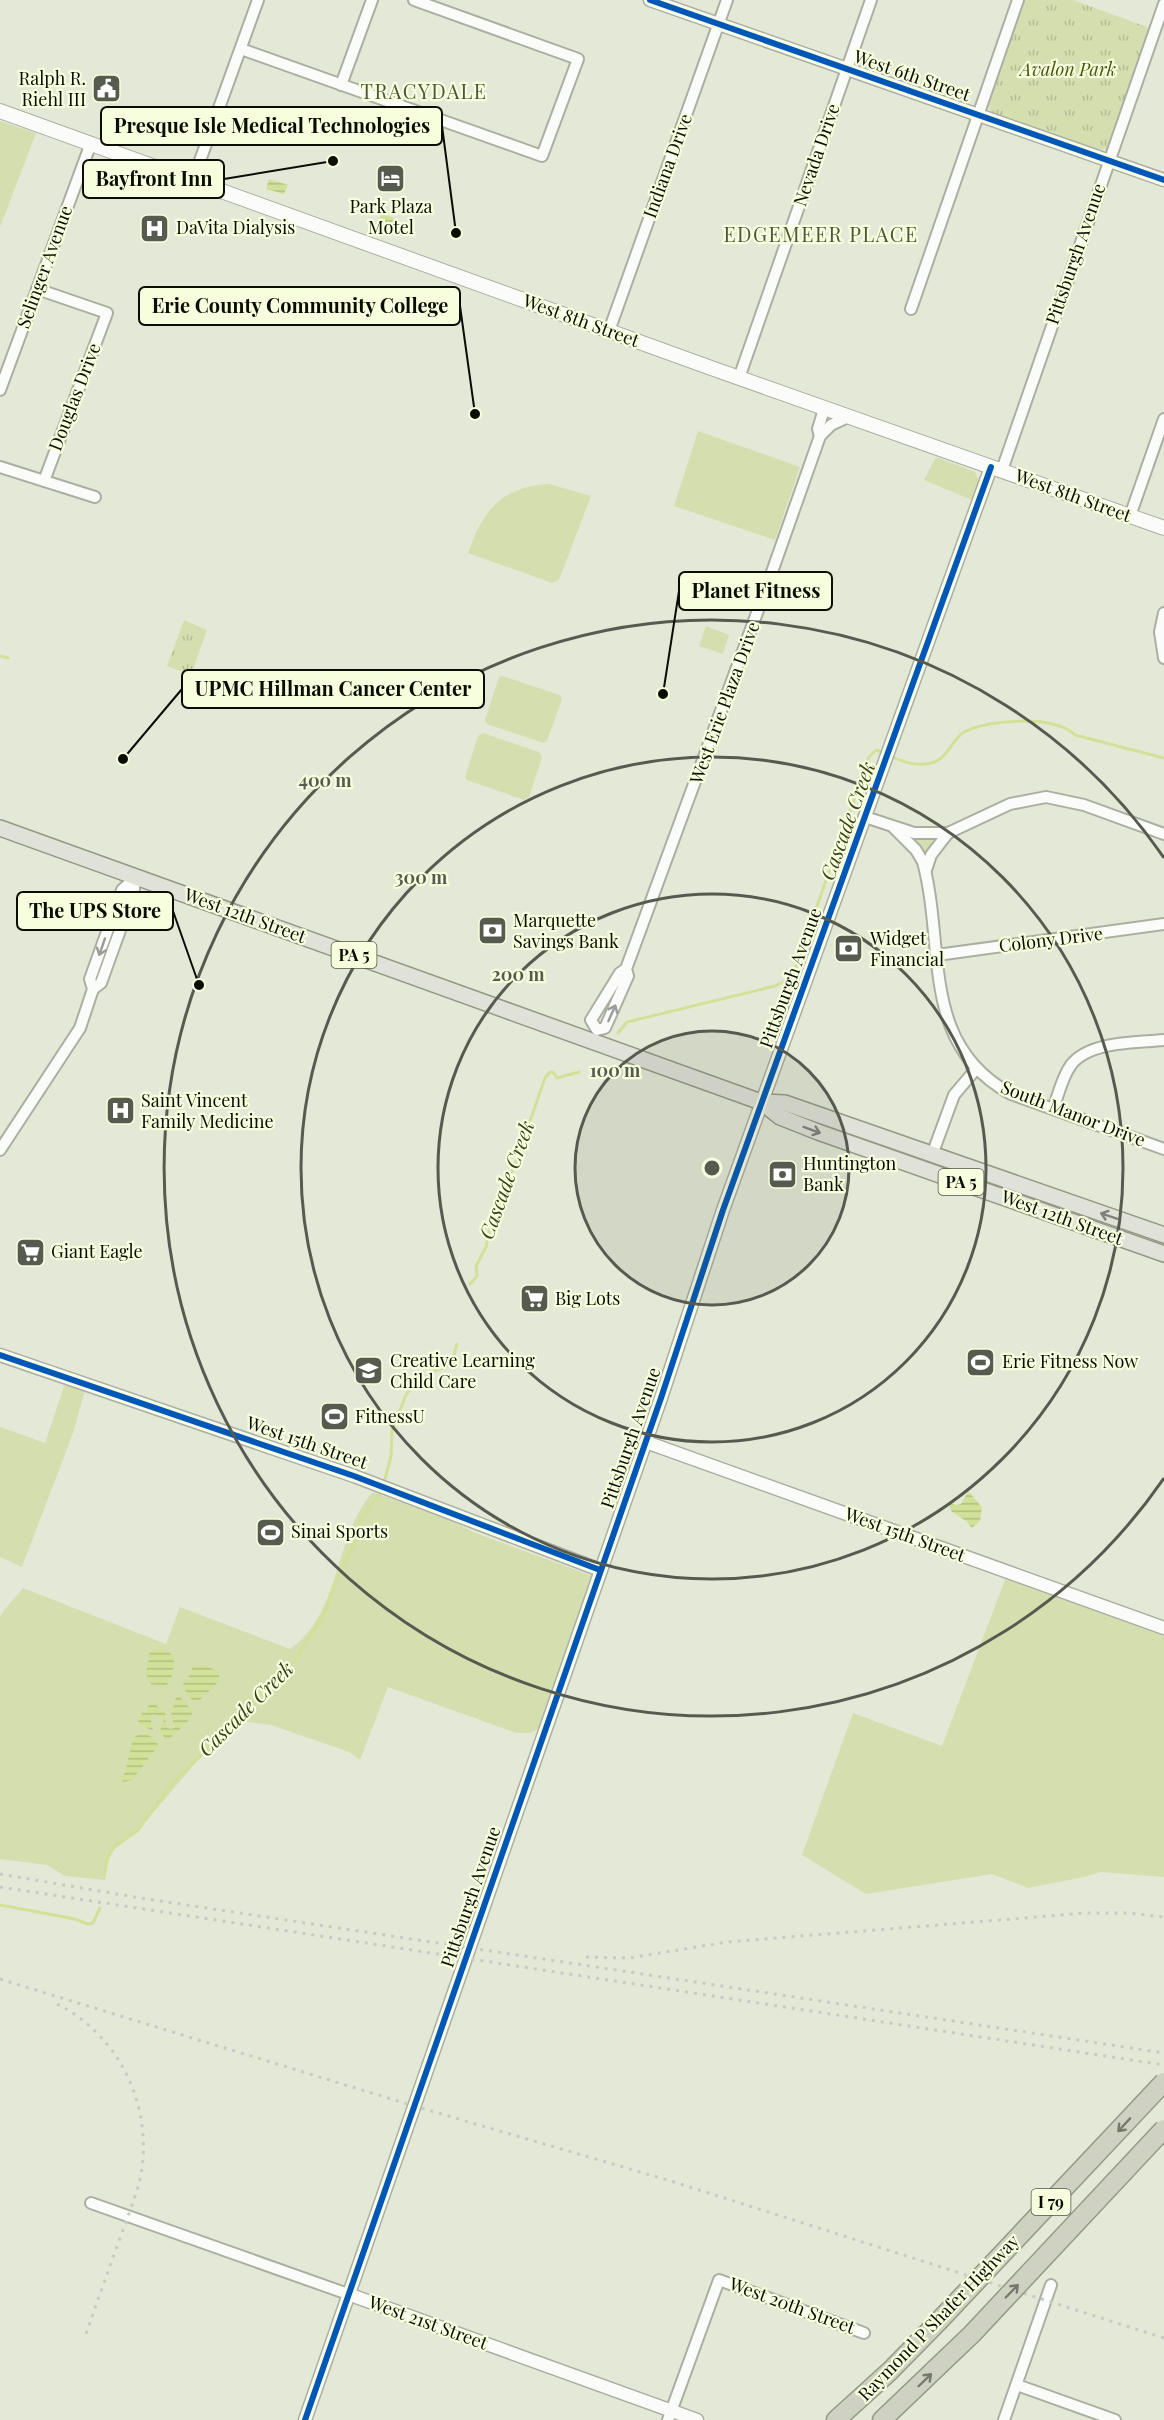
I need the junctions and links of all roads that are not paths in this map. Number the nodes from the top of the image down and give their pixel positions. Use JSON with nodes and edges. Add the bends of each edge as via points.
{"nodes":[{"id":1,"x":258,"y":0,"type":"edge"},
{"id":2,"x":372,"y":0,"type":"edge"},
{"id":3,"x":414,"y":0,"type":"edge"},
{"id":4,"x":650,"y":0,"type":"edge"},
{"id":5,"x":727,"y":0,"type":"edge"},
{"id":6,"x":871,"y":0,"type":"edge"},
{"id":7,"x":1018,"y":0,"type":"edge"},
{"id":8,"x":1164,"y":4,"type":"edge"},
{"id":9,"x":718,"y":25,"type":"junction"},
{"id":10,"x":241,"y":49,"type":"junction"},
{"id":11,"x":847,"y":70,"type":"junction"},
{"id":12,"x":341,"y":85,"type":"junction"},
{"id":13,"x":0,"y":111,"type":"edge"},
{"id":14,"x":978,"y":115,"type":"junction"},
{"id":15,"x":91,"y":143,"type":"junction"},
{"id":16,"x":1109,"y":161,"type":"junction"},
{"id":17,"x":193,"y":180,"type":"junction"},
{"id":18,"x":1164,"y":180,"type":"edge"},
{"id":19,"x":37,"y":289,"type":"junction"},
{"id":20,"x":911,"y":309,"type":"dead end"},
{"id":21,"x":609,"y":331,"type":"junction"},
{"id":22,"x":739,"y":378,"type":"junction"},
{"id":23,"x":0,"y":390,"type":"edge"},
{"id":24,"x":824,"y":409,"type":"junction"},
{"id":25,"x":848,"y":417,"type":"junction"},
{"id":26,"x":1164,"y":419,"type":"edge"},
{"id":27,"x":820,"y":436,"type":"junction"},
{"id":28,"x":0,"y":467,"type":"edge"},
{"id":29,"x":996,"y":469,"type":"junction"},
{"id":30,"x":44,"y":481,"type":"junction"},
{"id":31,"x":95,"y":497,"type":"dead end"},
{"id":32,"x":1130,"y":516,"type":"junction"},
{"id":33,"x":1164,"y":528,"type":"edge"},
{"id":34,"x":1164,"y":613,"type":"edge"},
{"id":35,"x":1164,"y":658,"type":"edge"},
{"id":36,"x":866,"y":817,"type":"junction"},
{"id":37,"x":0,"y":828,"type":"edge"},
{"id":38,"x":894,"y":828,"type":"junction"},
{"id":39,"x":948,"y":833,"type":"junction"},
{"id":40,"x":1164,"y":834,"type":"edge"},
{"id":41,"x":926,"y":873,"type":"junction"},
{"id":42,"x":136,"y":877,"type":"junction"},
{"id":43,"x":1164,"y":924,"type":"edge"},
{"id":44,"x":937,"y":955,"type":"junction"},
{"id":45,"x":595,"y":1035,"type":"junction"},
{"id":46,"x":1164,"y":1040,"type":"edge"},
{"id":47,"x":976,"y":1069,"type":"junction"},
{"id":48,"x":761,"y":1102,"type":"junction"},
{"id":49,"x":1053,"y":1109,"type":"junction"},
{"id":50,"x":1164,"y":1149,"type":"edge"},
{"id":51,"x":0,"y":1150,"type":"edge"},
{"id":52,"x":932,"y":1155,"type":"junction"},
{"id":53,"x":1164,"y":1235,"type":"edge"},
{"id":54,"x":1164,"y":1254,"type":"edge"},
{"id":55,"x":0,"y":1355,"type":"edge"},
{"id":56,"x":646,"y":1442,"type":"junction"},
{"id":57,"x":600,"y":1570,"type":"junction"},
{"id":58,"x":1164,"y":1628,"type":"edge"},
{"id":59,"x":1164,"y":2082,"type":"edge"},
{"id":60,"x":1164,"y":2128,"type":"edge"},
{"id":61,"x":91,"y":2203,"type":"dead end"},
{"id":62,"x":1051,"y":2285,"type":"dead end"},
{"id":63,"x":348,"y":2294,"type":"junction"},
{"id":64,"x":864,"y":2333,"type":"dead end"},
{"id":65,"x":1017,"y":2385,"type":"junction"},
{"id":66,"x":669,"y":2415,"type":"edge"},
{"id":67,"x":304,"y":2420,"type":"edge"},
{"id":68,"x":697,"y":2420,"type":"edge"},
{"id":69,"x":836,"y":2420,"type":"edge"},
{"id":70,"x":882,"y":2420,"type":"edge"},
{"id":71,"x":1004,"y":2420,"type":"edge"},
{"id":72,"x":1115,"y":2420,"type":"edge"}],
"edges":[{"from":1,"to":10,"type":"street"},
{"from":2,"to":12,"type":"street"},
{"from":3,"to":12,"type":"street","via":[[578,59],[542,156]]},
{"from":4,"to":9,"type":"street","name":"West 6th Street"},
{"from":5,"to":9,"type":"street","name":"Indiana Drive"},
{"from":6,"to":11,"type":"street","name":"Nevada Drive"},
{"from":7,"to":14,"type":"street"},
{"from":8,"to":16,"type":"street","name":"Pittsburgh Avenue"},
{"from":9,"to":11,"type":"street","name":"West 6th Street"},
{"from":9,"to":21,"type":"street","name":"Indiana Drive"},
{"from":10,"to":12,"type":"street"},
{"from":10,"to":17,"type":"street"},
{"from":11,"to":14,"type":"street","name":"West 6th Street"},
{"from":11,"to":22,"type":"street","name":"Nevada Drive"},
{"from":13,"to":15,"type":"main road","name":"West 8th Street"},
{"from":14,"to":16,"type":"street","name":"West 6th Street"},
{"from":14,"to":20,"type":"street"},
{"from":15,"to":17,"type":"main road","name":"West 8th Street"},
{"from":15,"to":19,"type":"street","name":"Selinger Avenue"},
{"from":16,"to":18,"type":"street","name":"West 6th Street"},
{"from":16,"to":29,"type":"street","name":"Pittsburgh Avenue"},
{"from":17,"to":21,"type":"main road","name":"West 8th Street"},
{"from":19,"to":23,"type":"street","name":"Selinger Avenue"},
{"from":19,"to":30,"type":"street","name":"Douglas Drive","via":[[106,313]]},
{"from":21,"to":22,"type":"main road","name":"West 8th Street"},
{"from":22,"to":24,"type":"main road","name":"West 8th Street"},
{"from":24,"to":25,"type":"main road","name":"West 8th Street"},
{"from":24,"to":27,"type":"street","name":"West Erie Plaza Drive","via":[[818,429]]},
{"from":25,"to":27,"type":"street"},
{"from":25,"to":29,"type":"main road","name":"West 8th Street"},
{"from":26,"to":32,"type":"street"},
{"from":27,"to":45,"type":"street","name":"West Erie Plaza Drive","via":[[626,969],[591,1020]]},
{"from":28,"to":30,"type":"street"},
{"from":29,"to":32,"type":"main road","name":"West 8th Street"},
{"from":29,"to":36,"type":"street","name":"Pittsburgh Avenue"},
{"from":30,"to":31,"type":"street"},
{"from":32,"to":33,"type":"main road","name":"West 8th Street"},
{"from":34,"to":35,"type":"street","via":[[1160,632]]},
{"from":36,"to":38,"type":"street"},
{"from":36,"to":48,"type":"street","name":"Pittsburgh Avenue"},
{"from":37,"to":42,"type":"main road","name":"West 12th Street","number":"PA 5"},
{"from":38,"to":39,"type":"street","via":[[914,833]]},
{"from":38,"to":41,"type":"street","name":"South Manor Drive","via":[[916,850]]},
{"from":39,"to":40,"type":"street","via":[[1010,804],[1047,797],[1084,805]]},
{"from":39,"to":41,"type":"street","via":[[929,859]]},
{"from":41,"to":44,"type":"street","name":"South Manor Drive"},
{"from":42,"to":45,"type":"main road","name":"West 12th Street","number":"PA 5"},
{"from":42,"to":51,"type":"street","via":[[121,891],[90,979],[93,989],[80,1028]]},
{"from":43,"to":44,"type":"street","name":"Colony Drive"},
{"from":44,"to":47,"type":"street","name":"South Manor Drive","via":[[948,1024],[958,1046]]},
{"from":45,"to":48,"type":"main road","name":"West 12th Street","number":"PA 5"},
{"from":46,"to":49,"type":"street","via":[[1095,1048],[1084,1053],[1067,1071]]},
{"from":47,"to":49,"type":"street","name":"South Manor Drive","via":[[1011,1094]]},
{"from":47,"to":52,"type":"street","via":[[954,1095]]},
{"from":48,"to":52,"type":"main road","name":"West 12th Street","number":"PA 5","via":[[785,1103]]},
{"from":48,"to":54,"type":"main road","name":"West 12th Street","number":"PA 5","one_way":true,"via":[[780,1117],[818,1132]]},
{"from":48,"to":56,"type":"street","name":"Pittsburgh Avenue"},
{"from":49,"to":50,"type":"street","name":"South Manor Drive"},
{"from":53,"to":52,"type":"main road","name":"West 12th Street","number":"PA 5","one_way":true},
{"from":55,"to":57,"type":"street","name":"West 15th Street","via":[[337,1469]]},
{"from":56,"to":57,"type":"street","name":"Pittsburgh Avenue"},
{"from":56,"to":58,"type":"street","name":"West 15th Street"},
{"from":57,"to":63,"type":"street","name":"Pittsburgh Avenue"},
{"from":59,"to":69,"type":"highway","name":"Raymond P Shafer Highway","number":"I 79","one_way":true,"bridge":true,"via":[[938,2322]]},
{"from":70,"to":60,"type":"highway","name":"Raymond P Shafer Highway","number":"I 79","one_way":true,"bridge":true,"via":[[972,2334]]},
{"from":61,"to":63,"type":"street","name":"West 21st Street"},
{"from":62,"to":65,"type":"street"},
{"from":63,"to":66,"type":"street","name":"West 21st Street"},
{"from":63,"to":67,"type":"street","name":"Pittsburgh Avenue"},
{"from":64,"to":66,"type":"street","name":"West 20th Street","via":[[719,2280]]},
{"from":65,"to":71,"type":"street"},
{"from":65,"to":72,"type":"street"},
{"from":66,"to":68,"type":"street","name":"West 21st Street"}]}
